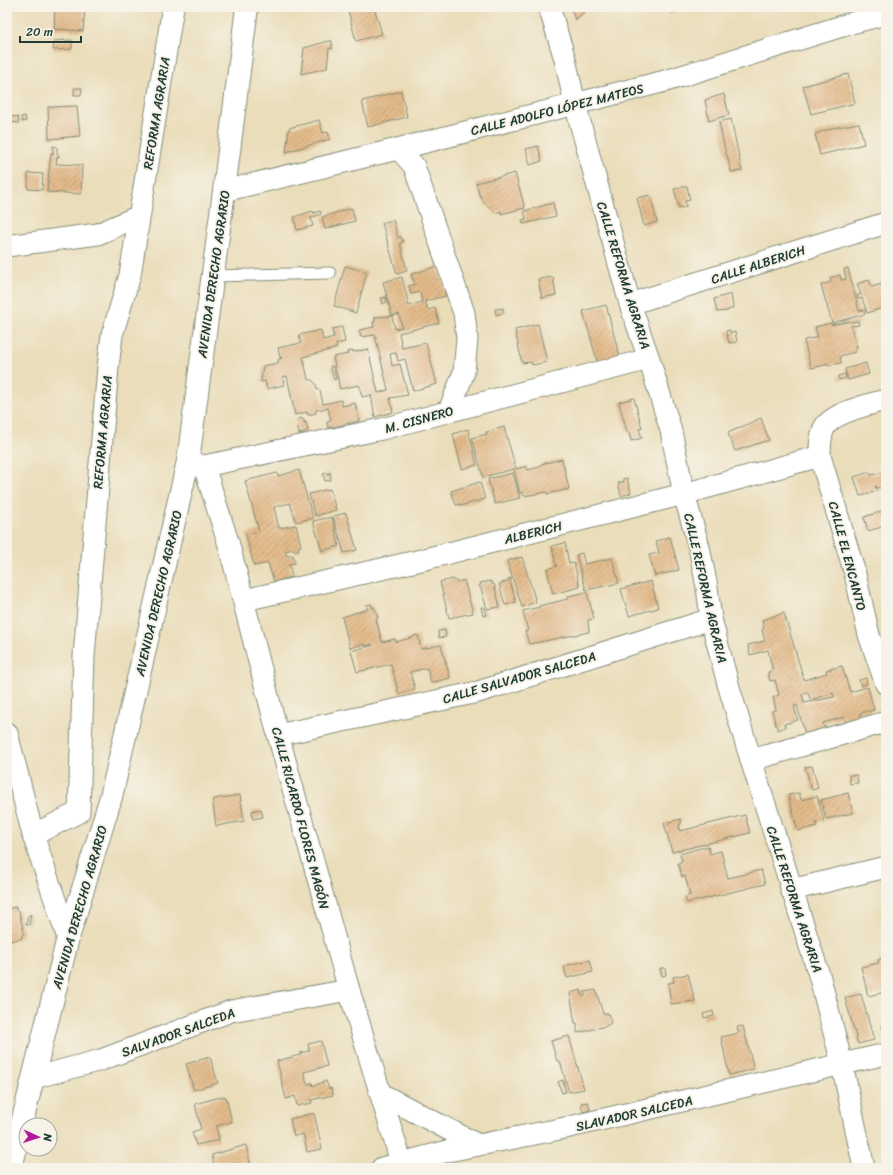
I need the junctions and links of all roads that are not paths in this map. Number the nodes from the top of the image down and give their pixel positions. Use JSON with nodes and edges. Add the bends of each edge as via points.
{"nodes":[{"id":1,"x":173,"y":7,"type":"edge"},
{"id":2,"x":247,"y":7,"type":"edge"},
{"id":3,"x":550,"y":7,"type":"edge"},
{"id":4,"x":886,"y":14,"type":"edge"},
{"id":5,"x":853,"y":15,"type":"edge"},
{"id":6,"x":575,"y":104,"type":"junction"},
{"id":7,"x":399,"y":149,"type":"junction"},
{"id":8,"x":224,"y":191,"type":"junction"},
{"id":9,"x":139,"y":216,"type":"junction"},
{"id":10,"x":886,"y":223,"type":"edge"},
{"id":11,"x":7,"y":246,"type":"edge"},
{"id":12,"x":330,"y":273,"type":"dead end"},
{"id":13,"x":213,"y":276,"type":"junction"},
{"id":14,"x":630,"y":304,"type":"junction"},
{"id":15,"x":649,"y":359,"type":"junction"},
{"id":16,"x":886,"y":400,"type":"edge"},
{"id":17,"x":449,"y":411,"type":"junction"},
{"id":18,"x":820,"y":456,"type":"junction"},
{"id":19,"x":196,"y":464,"type":"junction"},
{"id":20,"x":684,"y":494,"type":"junction"},
{"id":21,"x":244,"y":600,"type":"junction"},
{"id":22,"x":711,"y":619,"type":"junction"},
{"id":23,"x":886,"y":684,"type":"edge"},
{"id":24,"x":886,"y":722,"type":"edge"},
{"id":25,"x":7,"y":733,"type":"edge"},
{"id":26,"x":278,"y":735,"type":"junction"},
{"id":27,"x":751,"y":760,"type":"junction"},
{"id":28,"x":111,"y":797,"type":"junction"},
{"id":29,"x":79,"y":812,"type":"junction"},
{"id":30,"x":34,"y":835,"type":"junction"},
{"id":31,"x":886,"y":867,"type":"edge"},
{"id":32,"x":791,"y":890,"type":"junction"},
{"id":33,"x":68,"y":938,"type":"junction"},
{"id":34,"x":349,"y":990,"type":"junction"},
{"id":35,"x":886,"y":1054,"type":"edge"},
{"id":36,"x":842,"y":1064,"type":"junction"},
{"id":37,"x":32,"y":1078,"type":"junction"},
{"id":38,"x":381,"y":1094,"type":"junction"},
{"id":39,"x":478,"y":1145,"type":"junction"},
{"id":40,"x":402,"y":1165,"type":"edge"},
{"id":41,"x":11,"y":1168,"type":"edge"},
{"id":42,"x":382,"y":1168,"type":"edge"},
{"id":43,"x":864,"y":1168,"type":"edge"}],
"edges":[{"from":1,"to":9,"type":"street","name":"REFORMA AGRARIA"},
{"from":2,"to":8,"type":"street","name":"AVENIDA DERECHO AGRARIO"},
{"from":3,"to":6,"type":"street","name":"CALLE REFORMA AGRARIA"},
{"from":4,"to":5,"type":"street","name":"CALLE ADOLFO LÓPEZ MATEOS"},
{"from":5,"to":6,"type":"street","name":"CALLE ADOLFO LÓPEZ MATEOS","via":[[669,80]]},
{"from":6,"to":7,"type":"street","name":"CALLE ADOLFO LÓPEZ MATEOS"},
{"from":6,"to":14,"type":"street","name":"CALLE REFORMA AGRARIA"},
{"from":7,"to":8,"type":"street","name":"CALLE ADOLFO LÓPEZ MATEOS"},
{"from":7,"to":17,"type":"street","via":[[414,166],[464,313],[467,339],[464,372]]},
{"from":8,"to":13,"type":"street","name":"AVENIDA DERECHO AGRARIO"},
{"from":9,"to":11,"type":"street","via":[[98,234]]},
{"from":9,"to":29,"type":"street","name":"REFORMA AGRARIA","via":[[130,275],[112,335],[108,367],[84,656]]},
{"from":10,"to":14,"type":"street","name":"CALLE ALBERICH"},
{"from":12,"to":13,"type":"lane"},
{"from":13,"to":19,"type":"street","name":"AVENIDA DERECHO AGRARIO"},
{"from":14,"to":15,"type":"street","name":"CALLE REFORMA AGRARIA"},
{"from":15,"to":17,"type":"street","name":"M. CISNERO"},
{"from":15,"to":20,"type":"street","name":"CALLE REFORMA AGRARIA","via":[[671,431]]},
{"from":16,"to":18,"type":"street","name":"CALLE EL ENCANTO","via":[[835,418],[824,427],[819,443]]},
{"from":17,"to":19,"type":"street","name":"M. CISNERO","via":[[382,429]]},
{"from":18,"to":20,"type":"street","name":"ALBERICH"},
{"from":18,"to":23,"type":"street","name":"CALLE EL ENCANTO","via":[[854,570],[869,635]]},
{"from":19,"to":21,"type":"street","name":"CALLE RICARDO FLORES MAGÓN","via":[[229,545]]},
{"from":19,"to":28,"type":"street","name":"AVENIDA DERECHO AGRARIO"},
{"from":20,"to":21,"type":"street","name":"ALBERICH","via":[[417,561]]},
{"from":20,"to":22,"type":"street","name":"CALLE REFORMA AGRARIA","via":[[708,587]]},
{"from":21,"to":26,"type":"street","name":"CALLE RICARDO FLORES MAGÓN"},
{"from":22,"to":26,"type":"street","name":"CALLE SALVADOR SALCEDA","via":[[478,692]]},
{"from":22,"to":27,"type":"street","name":"CALLE REFORMA AGRARIA"},
{"from":24,"to":27,"type":"street"},
{"from":25,"to":30,"type":"street"},
{"from":26,"to":34,"type":"street","name":"CALLE RICARDO FLORES MAGÓN"},
{"from":27,"to":32,"type":"street","name":"CALLE REFORMA AGRARIA"},
{"from":28,"to":29,"type":"street"},
{"from":28,"to":33,"type":"street","name":"AVENIDA DERECHO AGRARIO"},
{"from":29,"to":30,"type":"street"},
{"from":30,"to":33,"type":"street"},
{"from":31,"to":32,"type":"street"},
{"from":32,"to":36,"type":"street","name":"CALLE REFORMA AGRARIA","via":[[820,978]]},
{"from":33,"to":37,"type":"street","name":"AVENIDA DERECHO AGRARIO"},
{"from":34,"to":37,"type":"street","name":"SALVADOR SALCEDA","via":[[231,1011],[101,1060]]},
{"from":34,"to":38,"type":"street","name":"CALLE RICARDO FLORES MAGÓN"},
{"from":35,"to":36,"type":"street","name":"SLAVADOR SALCEDA"},
{"from":36,"to":39,"type":"street","name":"SLAVADOR SALCEDA","via":[[565,1128]]},
{"from":36,"to":43,"type":"street","name":"CALLE REFORMA AGRARIA"},
{"from":37,"to":41,"type":"street","name":"AVENIDA DERECHO AGRARIO"},
{"from":38,"to":39,"type":"street"},
{"from":38,"to":40,"type":"street","name":"CALLE RICARDO FLORES MAGÓN"},
{"from":39,"to":40,"type":"street","name":"SLAVADOR SALCEDA"},
{"from":40,"to":42,"type":"street","name":"SLAVADOR SALCEDA"}]}
